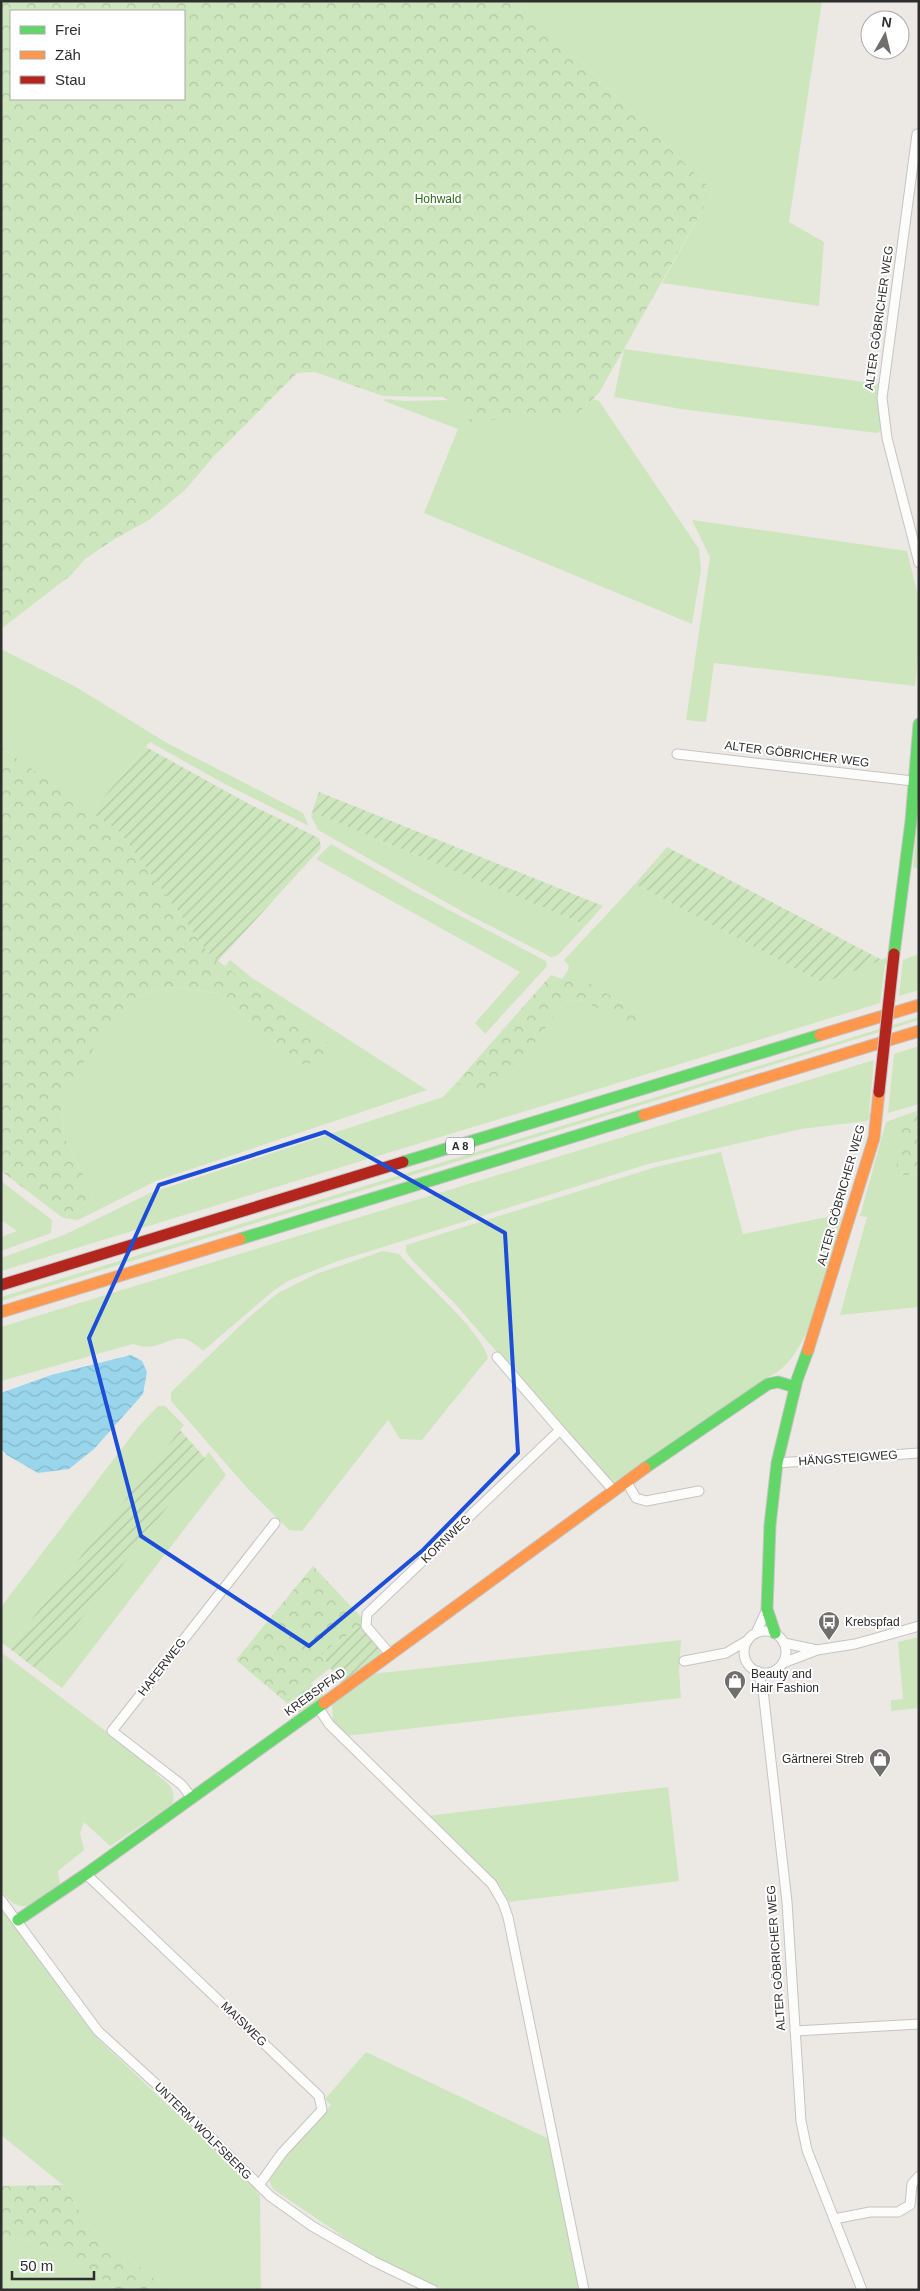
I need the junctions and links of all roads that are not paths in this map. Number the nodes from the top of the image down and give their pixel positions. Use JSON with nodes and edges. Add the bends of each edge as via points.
{"nodes":[{"id":1,"x":917,"y":134,"type":"dead end"},
{"id":2,"x":919,"y":563,"type":"edge"},
{"id":3,"x":919,"y":724,"type":"edge"},
{"id":4,"x":677,"y":754,"type":"dead end"},
{"id":5,"x":914,"y":782,"type":"junction"},
{"id":6,"x":919,"y":1005,"type":"edge"},
{"id":7,"x":919,"y":1031,"type":"edge"},
{"id":8,"x":1,"y":1286,"type":"edge"},
{"id":9,"x":1,"y":1312,"type":"edge"},
{"id":10,"x":497,"y":1357,"type":"dead end"},
{"id":11,"x":795,"y":1387,"type":"junction"},
{"id":12,"x":560,"y":1430,"type":"junction"},
{"id":13,"x":919,"y":1453,"type":"edge"},
{"id":14,"x":777,"y":1463,"type":"junction"},
{"id":15,"x":626,"y":1481,"type":"junction"},
{"id":16,"x":614,"y":1491,"type":"junction"},
{"id":17,"x":699,"y":1491,"type":"dead end"},
{"id":18,"x":275,"y":1523,"type":"dead end"},
{"id":19,"x":767,"y":1610,"type":"junction"},
{"id":20,"x":919,"y":1626,"type":"edge"},
{"id":21,"x":756,"y":1633,"type":"junction"},
{"id":22,"x":775,"y":1633,"type":"junction"},
{"id":23,"x":748,"y":1640,"type":"junction"},
{"id":24,"x":784,"y":1642,"type":"junction"},
{"id":25,"x":817,"y":1650,"type":"junction"},
{"id":26,"x":726,"y":1653,"type":"junction"},
{"id":27,"x":390,"y":1654,"type":"junction"},
{"id":28,"x":746,"y":1660,"type":"junction"},
{"id":29,"x":684,"y":1661,"type":"dead end"},
{"id":30,"x":783,"y":1663,"type":"junction"},
{"id":31,"x":757,"y":1671,"type":"junction"},
{"id":32,"x":770,"y":1672,"type":"junction"},
{"id":33,"x":763,"y":1690,"type":"junction"},
{"id":34,"x":318,"y":1707,"type":"junction"},
{"id":35,"x":190,"y":1797,"type":"junction"},
{"id":36,"x":86,"y":1874,"type":"junction"},
{"id":37,"x":1,"y":1900,"type":"edge"},
{"id":38,"x":18,"y":1920,"type":"junction"},
{"id":39,"x":919,"y":2024,"type":"edge"},
{"id":40,"x":794,"y":2031,"type":"junction"},
{"id":41,"x":919,"y":2176,"type":"edge"},
{"id":42,"x":259,"y":2186,"type":"junction"},
{"id":43,"x":834,"y":2219,"type":"junction"},
{"id":44,"x":433,"y":2290,"type":"edge"},
{"id":45,"x":584,"y":2290,"type":"edge"},
{"id":46,"x":862,"y":2290,"type":"edge"}],
"edges":[{"from":1,"to":2,"type":"street","name":"ALTER GÖBRICHER WEG","via":[[882,398],[887,438]]},
{"from":3,"to":5,"type":"main road","name":"ALTER GÖBRICHER WEG"},
{"from":4,"to":5,"type":"street","name":"ALTER GÖBRICHER WEG"},
{"from":5,"to":11,"type":"main road","name":"ALTER GÖBRICHER WEG","bridge":true,"via":[[874,1138]]},
{"from":6,"to":8,"type":"main road","number":"A 8"},
{"from":7,"to":9,"type":"main road","number":"A 8"},
{"from":10,"to":12,"type":"street"},
{"from":11,"to":14,"type":"main road","name":"ALTER GÖBRICHER WEG"},
{"from":11,"to":15,"type":"main road","name":"KREBSPFAD","via":[[778,1382],[768,1384]]},
{"from":12,"to":16,"type":"street"},
{"from":12,"to":27,"type":"street","name":"KORNWEG","via":[[367,1614],[366,1626]]},
{"from":13,"to":14,"type":"street","name":"HÄNGSTEIGWEG"},
{"from":14,"to":19,"type":"main road","name":"ALTER GÖBRICHER WEG","via":[[770,1525]]},
{"from":15,"to":16,"type":"main road","name":"KREBSPFAD"},
{"from":15,"to":17,"type":"street","via":[[636,1498],[646,1501]]},
{"from":16,"to":27,"type":"main road","name":"KREBSPFAD"},
{"from":18,"to":35,"type":"street","name":"HAFERWEG","via":[[112,1731],[182,1785]]},
{"from":19,"to":21,"type":"street","name":"ALTER GÖBRICHER WEG"},
{"from":19,"to":22,"type":"main road","name":"ALTER GÖBRICHER WEG"},
{"from":20,"to":25,"type":"street","via":[[855,1644]]},
{"from":21,"to":22,"type":"street"},
{"from":21,"to":23,"type":"street"},
{"from":22,"to":24,"type":"street"},
{"from":23,"to":26,"type":"street"},
{"from":23,"to":28,"type":"street"},
{"from":24,"to":25,"type":"street"},
{"from":24,"to":30,"type":"street"},
{"from":25,"to":30,"type":"street"},
{"from":26,"to":28,"type":"street"},
{"from":26,"to":29,"type":"street"},
{"from":27,"to":34,"type":"main road","name":"KREBSPFAD"},
{"from":28,"to":31,"type":"street"},
{"from":30,"to":32,"type":"street"},
{"from":31,"to":32,"type":"street"},
{"from":31,"to":33,"type":"street","name":"ALTER GÖBRICHER WEG"},
{"from":32,"to":33,"type":"street","name":"ALTER GÖBRICHER WEG"},
{"from":33,"to":40,"type":"street","name":"ALTER GÖBRICHER WEG","via":[[787,1902]]},
{"from":34,"to":35,"type":"main road","name":"KREBSPFAD"},
{"from":34,"to":45,"type":"street","via":[[329,1724],[492,1884],[503,1903]]},
{"from":35,"to":36,"type":"main road","name":"KREBSPFAD"},
{"from":36,"to":38,"type":"main road","name":"KREBSPFAD"},
{"from":36,"to":42,"type":"street","name":"MAISWEG","via":[[319,2096],[322,2110],[282,2153]]},
{"from":37,"to":38,"type":"street","name":"UNTERM WOLFSBERG"},
{"from":38,"to":42,"type":"street","name":"UNTERM WOLFSBERG","via":[[98,2031]]},
{"from":39,"to":40,"type":"street"},
{"from":40,"to":43,"type":"street","name":"ALTER GÖBRICHER WEG","via":[[801,2121],[807,2150]]},
{"from":41,"to":43,"type":"street","via":[[912,2184],[910,2203],[905,2209]]},
{"from":42,"to":44,"type":"street","name":"UNTERM WOLFSBERG","via":[[312,2226]]},
{"from":43,"to":46,"type":"street","name":"ALTER GÖBRICHER WEG"}]}
